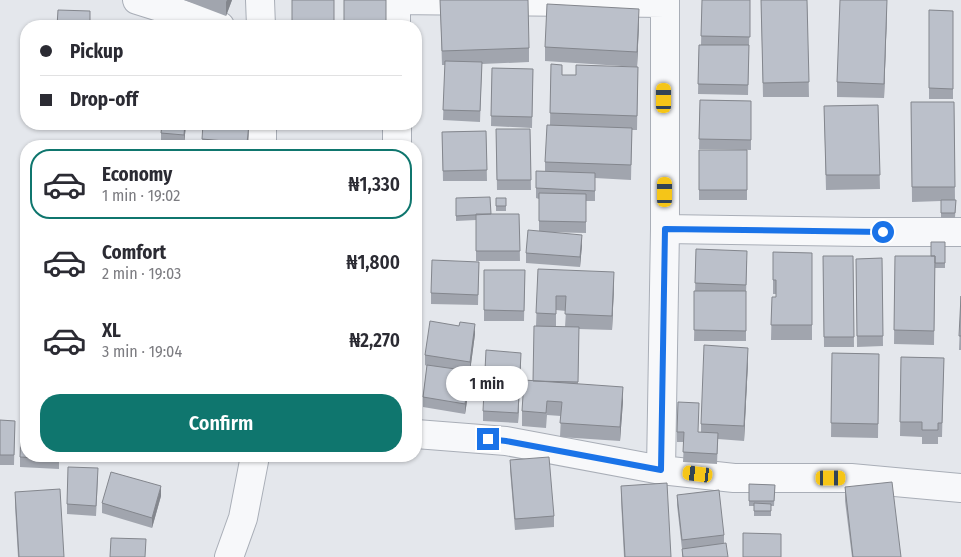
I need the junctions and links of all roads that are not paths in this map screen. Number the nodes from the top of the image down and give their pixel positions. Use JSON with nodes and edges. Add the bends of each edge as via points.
{"nodes":[{"id":1,"x":136,"y":0,"type":"edge"},
{"id":2,"x":260,"y":0,"type":"edge"},
{"id":3,"x":396,"y":0,"type":"edge"},
{"id":4,"x":665,"y":2,"type":"edge"},
{"id":5,"x":201,"y":20,"type":"edge"},
{"id":6,"x":261,"y":20,"type":"edge"},
{"id":7,"x":396,"y":20,"type":"edge"},
{"id":8,"x":665,"y":229,"type":"junction"},
{"id":9,"x":961,"y":232,"type":"edge"},
{"id":10,"x":422,"y":434,"type":"edge"},
{"id":11,"x":254,"y":462,"type":"edge"},
{"id":12,"x":661,"y":470,"type":"junction"},
{"id":13,"x":961,"y":488,"type":"edge"},
{"id":14,"x":229,"y":557,"type":"edge"}],
"edges":[{"from":1,"to":5,"type":"street"},
{"from":2,"to":6,"type":"street"},
{"from":3,"to":4,"type":"street"},
{"from":3,"to":7,"type":"street"},
{"from":4,"to":8,"type":"street"},
{"from":8,"to":9,"type":"street"},
{"from":8,"to":12,"type":"street"},
{"from":10,"to":12,"type":"street","via":[[506,441]]},
{"from":11,"to":14,"type":"street","via":[[243,518]]},
{"from":12,"to":13,"type":"street","via":[[734,478],[851,478]]}]}
